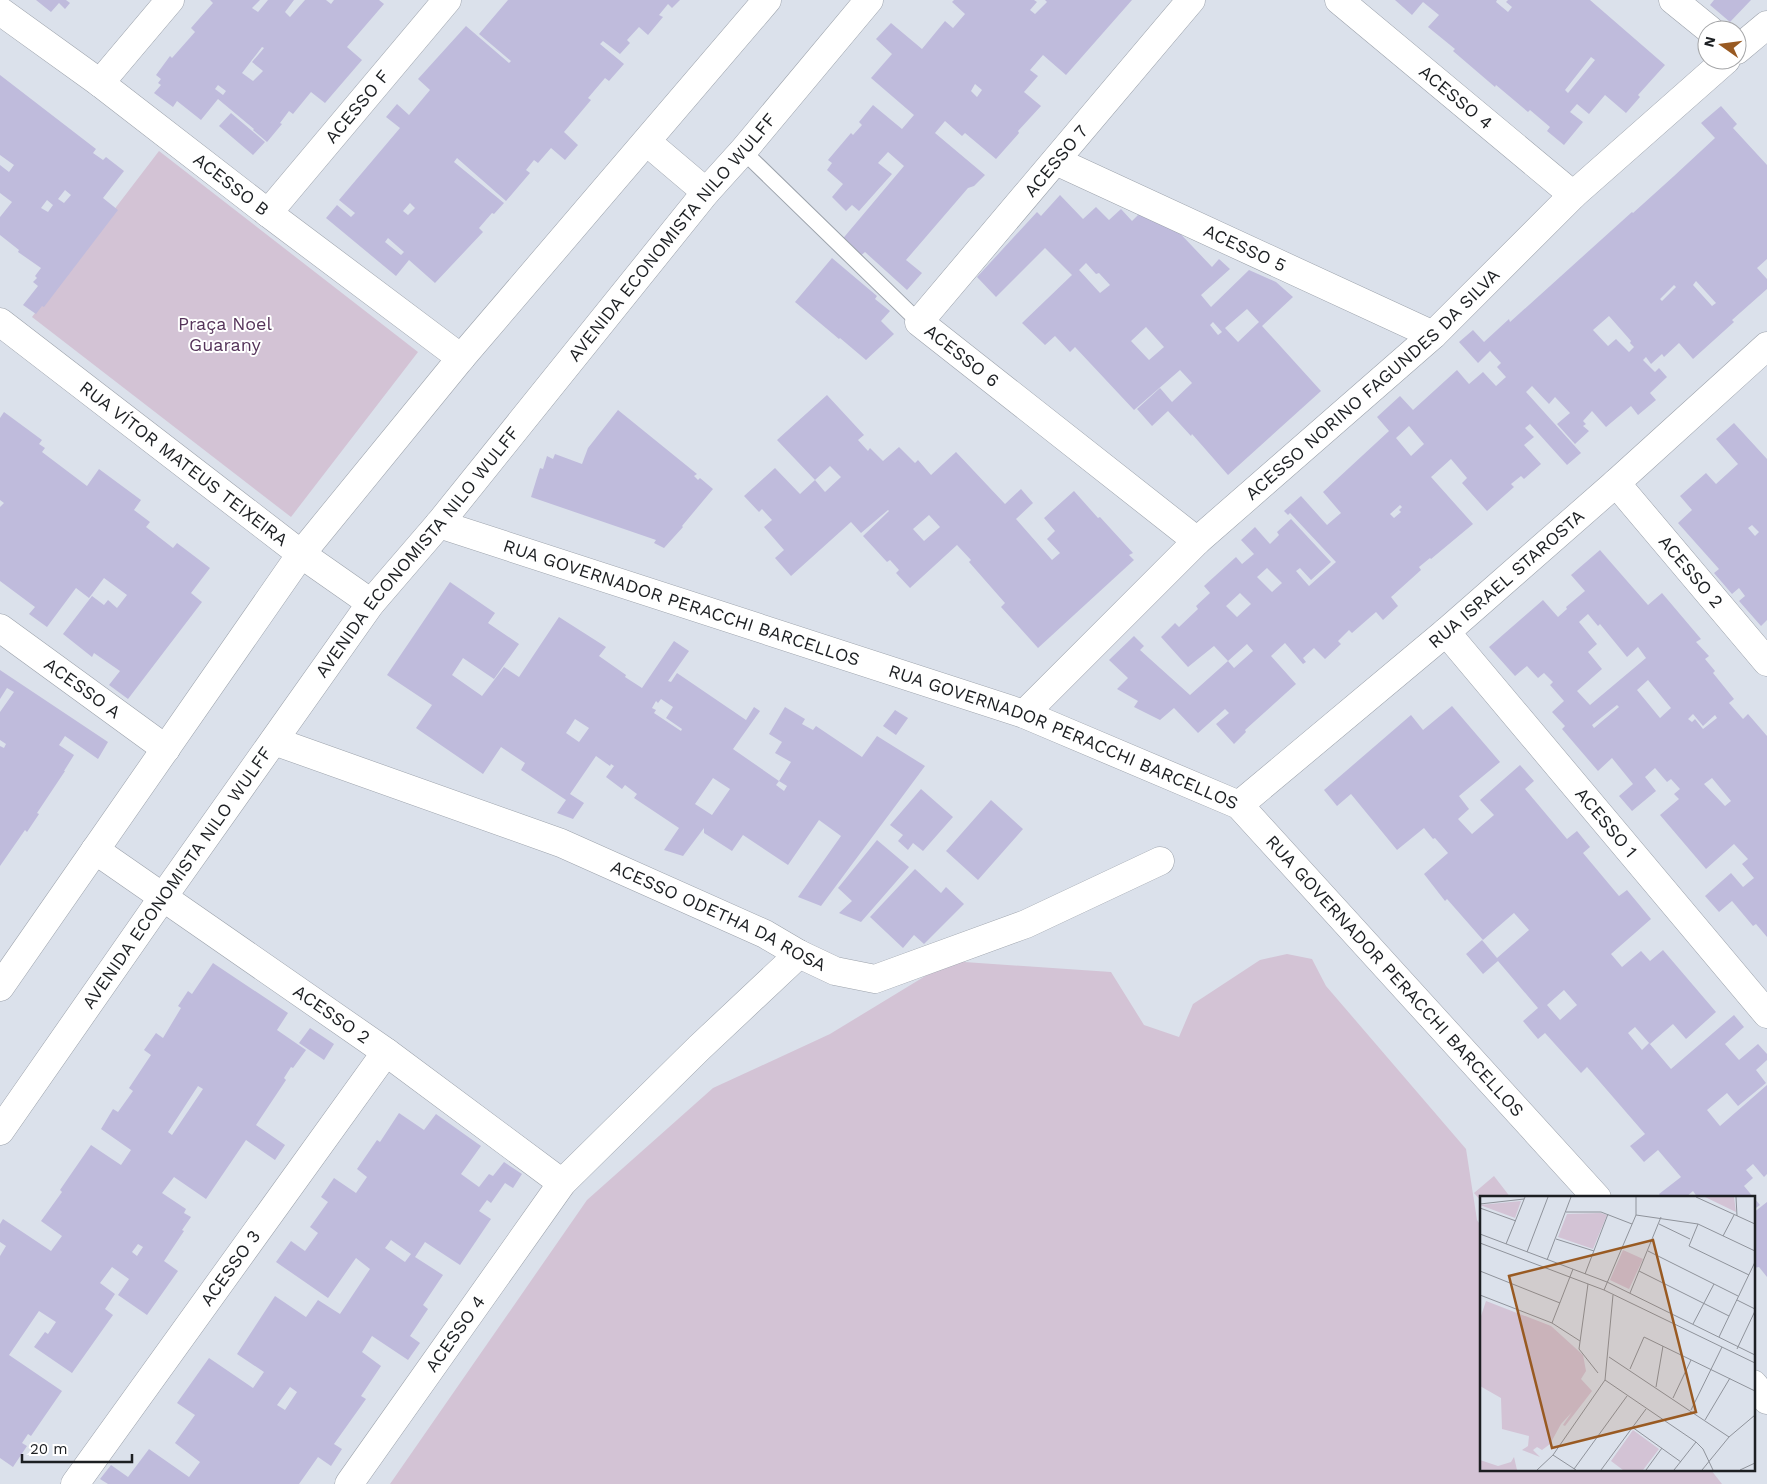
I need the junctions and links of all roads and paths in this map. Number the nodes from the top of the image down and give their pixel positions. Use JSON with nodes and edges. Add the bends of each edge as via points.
{"nodes":[{"id":1,"x":170,"y":0,"type":"edge"},
{"id":2,"x":448,"y":0,"type":"edge"},
{"id":3,"x":767,"y":0,"type":"edge"},
{"id":4,"x":870,"y":0,"type":"edge"},
{"id":5,"x":1191,"y":0,"type":"edge"},
{"id":6,"x":1339,"y":0,"type":"edge"},
{"id":7,"x":1673,"y":0,"type":"edge"},
{"id":8,"x":0,"y":11,"type":"edge"},
{"id":9,"x":1698,"y":20,"type":"edge"},
{"id":10,"x":1767,"y":25,"type":"edge"},
{"id":11,"x":1747,"y":42,"type":"edge"},
{"id":12,"x":1715,"y":70,"type":"edge"},
{"id":13,"x":100,"y":83,"type":"junction"},
{"id":14,"x":647,"y":142,"type":"junction"},
{"id":15,"x":743,"y":151,"type":"junction"},
{"id":16,"x":1056,"y":161,"type":"junction"},
{"id":17,"x":706,"y":192,"type":"junction"},
{"id":18,"x":1573,"y":195,"type":"junction"},
{"id":19,"x":268,"y":213,"type":"junction"},
{"id":20,"x":0,"y":322,"type":"edge"},
{"id":21,"x":920,"y":322,"type":"junction"},
{"id":22,"x":1433,"y":335,"type":"junction"},
{"id":23,"x":1767,"y":346,"type":"edge"},
{"id":24,"x":460,"y":358,"type":"junction"},
{"id":25,"x":1616,"y":483,"type":"junction"},
{"id":26,"x":439,"y":524,"type":"junction"},
{"id":27,"x":1197,"y":541,"type":"junction"},
{"id":28,"x":301,"y":554,"type":"junction"},
{"id":29,"x":371,"y":603,"type":"junction"},
{"id":30,"x":0,"y":628,"type":"edge"},
{"id":31,"x":1446,"y":632,"type":"junction"},
{"id":32,"x":1765,"y":655,"type":"edge"},
{"id":33,"x":1024,"y":714,"type":"junction"},
{"id":34,"x":274,"y":741,"type":"junction"},
{"id":35,"x":166,"y":749,"type":"junction"},
{"id":36,"x":1239,"y":805,"type":"junction"},
{"id":37,"x":95,"y":850,"type":"junction"},
{"id":38,"x":1160,"y":862,"type":"dead end"},
{"id":39,"x":163,"y":897,"type":"junction"},
{"id":40,"x":799,"y":954,"type":"junction"},
{"id":41,"x":0,"y":986,"type":"edge"},
{"id":42,"x":1767,"y":1014,"type":"edge"},
{"id":43,"x":386,"y":1052,"type":"junction"},
{"id":44,"x":0,"y":1132,"type":"edge"},
{"id":45,"x":562,"y":1183,"type":"junction"},
{"id":46,"x":1594,"y":1196,"type":"edge"},
{"id":47,"x":1754,"y":1385,"type":"edge"},
{"id":48,"x":1767,"y":1400,"type":"edge"},
{"id":49,"x":75,"y":1484,"type":"edge"},
{"id":50,"x":349,"y":1484,"type":"edge"}],
"edges":[{"from":1,"to":13,"type":"street"},
{"from":2,"to":19,"type":"street","name":"ACESSO F"},
{"from":3,"to":14,"type":"street"},
{"from":4,"to":15,"type":"street","name":"AVENIDA ECONOMISTA NILO WULFF"},
{"from":5,"to":16,"type":"street","name":"ACESSO 7"},
{"from":6,"to":18,"type":"street","name":"ACESSO 4"},
{"from":7,"to":9,"type":"street"},
{"from":8,"to":13,"type":"street","name":"ACESSO B"},
{"from":10,"to":11,"type":"street"},
{"from":12,"to":18,"type":"street","name":"ACESSO NORINO FAGUNDES DA SILVA"},
{"from":13,"to":19,"type":"street","name":"ACESSO B"},
{"from":14,"to":17,"type":"street"},
{"from":14,"to":24,"type":"street"},
{"from":15,"to":17,"type":"street","name":"AVENIDA ECONOMISTA NILO WULFF"},
{"from":15,"to":21,"type":"lane","name":"ACESSO 6"},
{"from":16,"to":21,"type":"street","name":"ACESSO 7"},
{"from":16,"to":22,"type":"street","name":"ACESSO 5"},
{"from":17,"to":26,"type":"street","name":"AVENIDA ECONOMISTA NILO WULFF"},
{"from":18,"to":22,"type":"street","name":"ACESSO NORINO FAGUNDES DA SILVA"},
{"from":19,"to":24,"type":"street","name":"ACESSO B"},
{"from":20,"to":28,"type":"street","name":"RUA VÍTOR MATEUS TEIXEIRA"},
{"from":21,"to":27,"type":"street","name":"ACESSO 6"},
{"from":22,"to":27,"type":"street","name":"ACESSO NORINO FAGUNDES DA SILVA"},
{"from":23,"to":25,"type":"street","name":"RUA ISRAEL STAROSTA"},
{"from":24,"to":28,"type":"street"},
{"from":25,"to":31,"type":"street","name":"RUA ISRAEL STAROSTA"},
{"from":25,"to":32,"type":"street","name":"ACESSO 2"},
{"from":26,"to":29,"type":"street","name":"AVENIDA ECONOMISTA NILO WULFF"},
{"from":26,"to":33,"type":"street","name":"RUA GOVERNADOR PERACCHI BARCELLOS"},
{"from":27,"to":33,"type":"street","name":"ACESSO NORINO FAGUNDES DA SILVA"},
{"from":28,"to":29,"type":"street","name":"RUA VÍTOR MATEUS TEIXEIRA"},
{"from":28,"to":35,"type":"street"},
{"from":29,"to":34,"type":"street","name":"AVENIDA ECONOMISTA NILO WULFF"},
{"from":30,"to":35,"type":"street","name":"ACESSO A"},
{"from":31,"to":36,"type":"street","name":"RUA ISRAEL STAROSTA"},
{"from":31,"to":42,"type":"street","name":"ACESSO 1"},
{"from":33,"to":36,"type":"street","name":"RUA GOVERNADOR PERACCHI BARCELLOS"},
{"from":34,"to":39,"type":"street","name":"AVENIDA ECONOMISTA NILO WULFF"},
{"from":34,"to":40,"type":"street","name":"ACESSO ODETHA DA ROSA","via":[[561,843],[765,934]]},
{"from":35,"to":37,"type":"street"},
{"from":36,"to":46,"type":"street","name":"RUA GOVERNADOR PERACCHI BARCELLOS"},
{"from":37,"to":39,"type":"street","name":"ACESSO 2"},
{"from":37,"to":41,"type":"street"},
{"from":38,"to":40,"type":"street","name":"ACESSO ODETHA DA ROSA","via":[[1026,924],[875,979],[834,971]]},
{"from":39,"to":43,"type":"street","name":"ACESSO 2"},
{"from":39,"to":44,"type":"street","name":"AVENIDA ECONOMISTA NILO WULFF"},
{"from":40,"to":45,"type":"street","name":"ACESSO 4"},
{"from":43,"to":45,"type":"street","name":"ACESSO 2"},
{"from":43,"to":49,"type":"street","name":"ACESSO 3"},
{"from":45,"to":50,"type":"street","name":"ACESSO 4"},
{"from":47,"to":48,"type":"street"}]}
